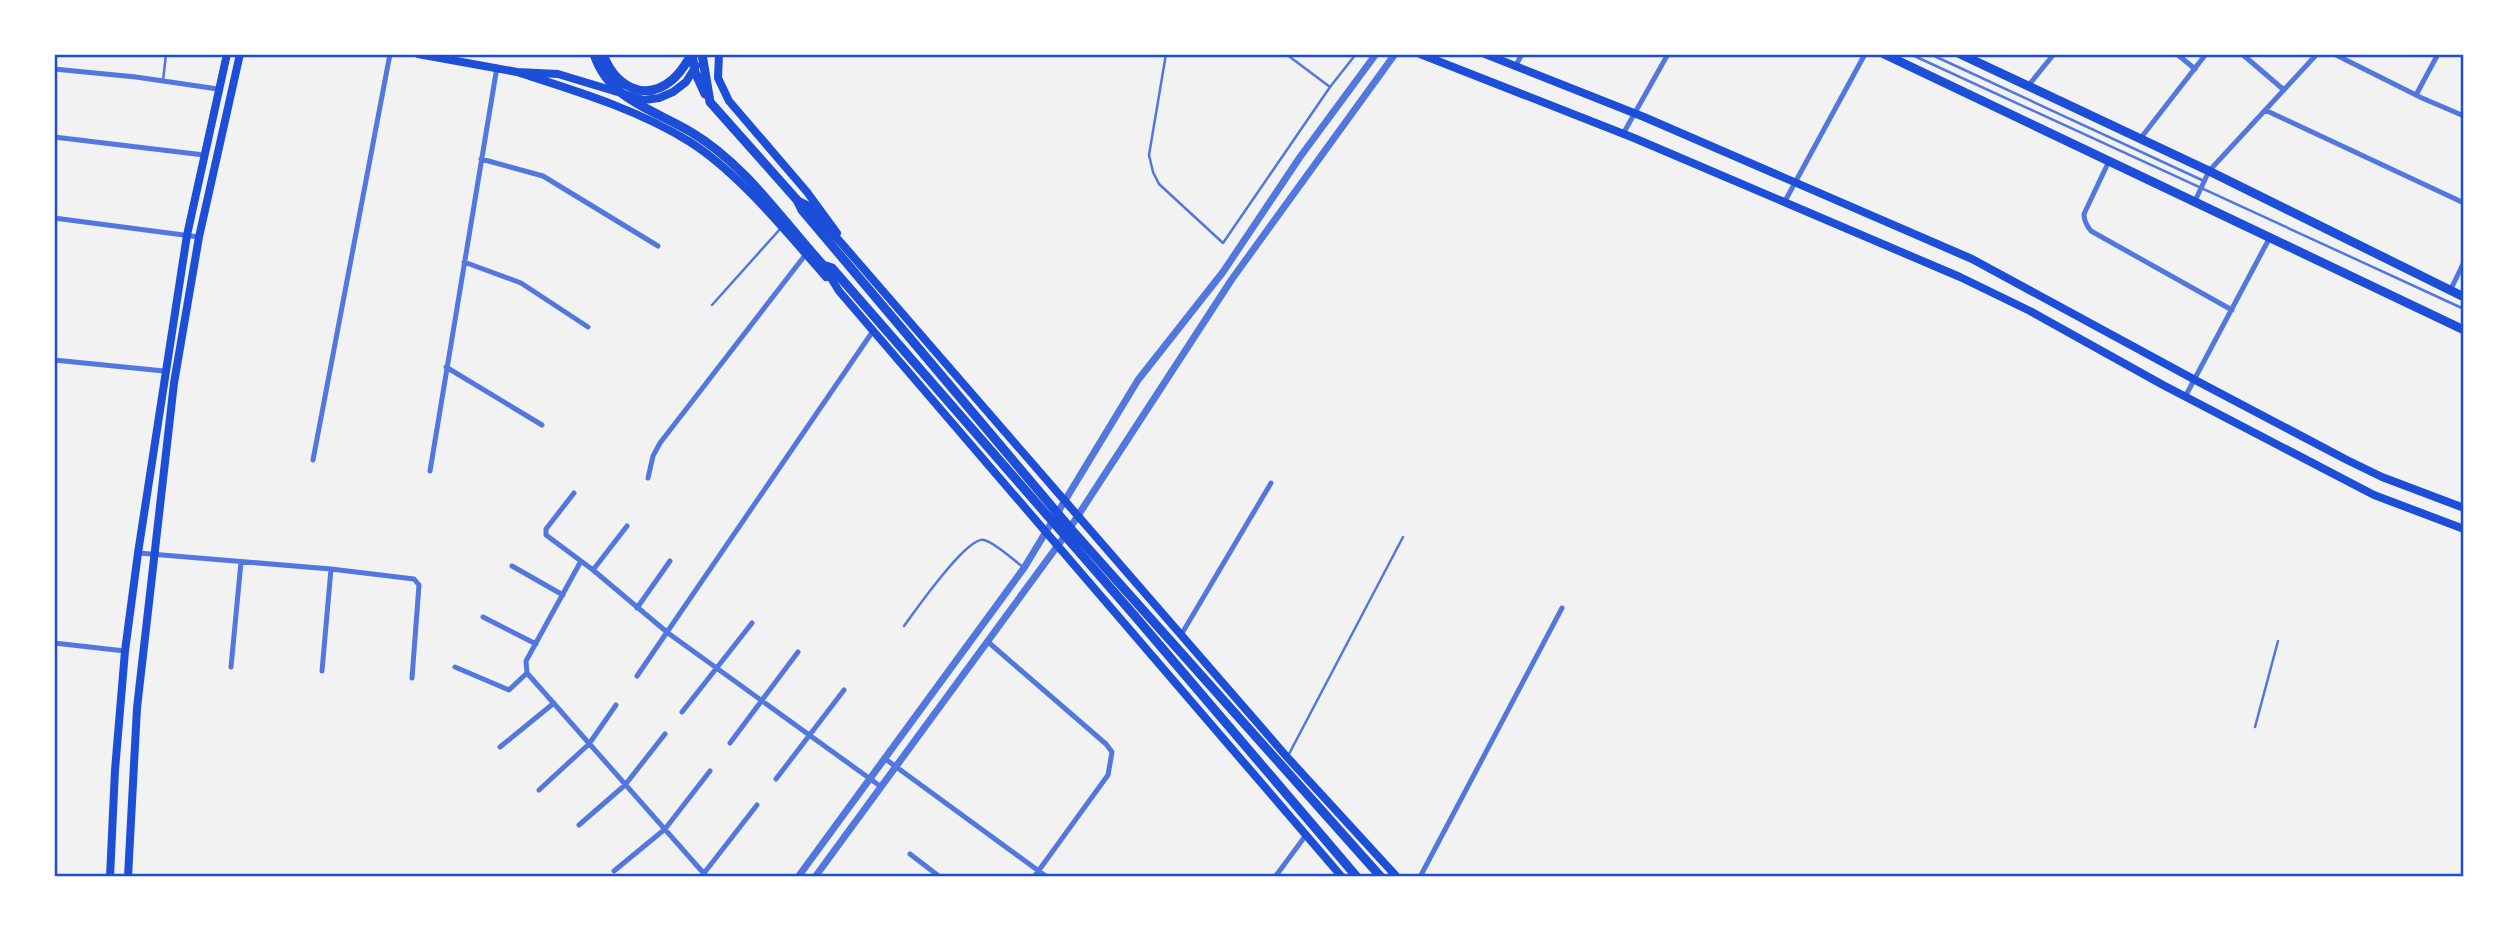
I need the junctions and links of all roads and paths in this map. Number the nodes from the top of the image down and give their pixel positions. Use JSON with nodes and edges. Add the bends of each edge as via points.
{"nodes":[{"id":1,"x":166,"y":54,"type":"edge"},
{"id":2,"x":227,"y":54,"type":"edge"},
{"id":3,"x":240,"y":54,"type":"edge"},
{"id":4,"x":390,"y":54,"type":"edge"},
{"id":5,"x":418,"y":54,"type":"edge"},
{"id":6,"x":594,"y":54,"type":"edge"},
{"id":7,"x":603,"y":54,"type":"edge"},
{"id":8,"x":692,"y":54,"type":"edge"},
{"id":9,"x":702,"y":54,"type":"edge"},
{"id":10,"x":719,"y":54,"type":"edge"},
{"id":11,"x":1166,"y":54,"type":"edge"},
{"id":12,"x":1286,"y":54,"type":"edge"},
{"id":13,"x":1356,"y":54,"type":"edge"},
{"id":14,"x":1376,"y":54,"type":"edge"},
{"id":15,"x":1395,"y":54,"type":"edge"},
{"id":16,"x":1420,"y":54,"type":"edge"},
{"id":17,"x":1485,"y":54,"type":"edge"},
{"id":18,"x":1522,"y":54,"type":"edge"},
{"id":19,"x":1668,"y":54,"type":"edge"},
{"id":20,"x":1865,"y":54,"type":"edge"},
{"id":21,"x":1884,"y":54,"type":"edge"},
{"id":22,"x":1910,"y":54,"type":"edge"},
{"id":23,"x":1930,"y":54,"type":"edge"},
{"id":24,"x":1960,"y":54,"type":"edge"},
{"id":25,"x":2054,"y":54,"type":"edge"},
{"id":26,"x":2177,"y":54,"type":"edge"},
{"id":27,"x":2206,"y":54,"type":"edge"},
{"id":28,"x":2242,"y":54,"type":"edge"},
{"id":29,"x":2317,"y":54,"type":"edge"},
{"id":30,"x":2334,"y":54,"type":"edge"},
{"id":31,"x":2438,"y":54,"type":"edge"},
{"id":32,"x":497,"y":67,"type":"junction"},
{"id":33,"x":1515,"y":67,"type":"junction"},
{"id":34,"x":54,"y":69,"type":"edge"},
{"id":35,"x":2195,"y":69,"type":"junction"},
{"id":36,"x":517,"y":72,"type":"junction"},
{"id":37,"x":163,"y":81,"type":"junction"},
{"id":38,"x":2028,"y":86,"type":"junction"},
{"id":39,"x":1330,"y":87,"type":"junction"},
{"id":40,"x":218,"y":89,"type":"junction"},
{"id":41,"x":2284,"y":90,"type":"junction"},
{"id":42,"x":2416,"y":95,"type":"junction"},
{"id":43,"x":710,"y":102,"type":"junction"},
{"id":44,"x":2265,"y":110,"type":"junction"},
{"id":45,"x":1635,"y":113,"type":"junction"},
{"id":46,"x":2464,"y":116,"type":"edge"},
{"id":47,"x":1623,"y":134,"type":"junction"},
{"id":48,"x":54,"y":137,"type":"edge"},
{"id":49,"x":2140,"y":139,"type":"junction"},
{"id":50,"x":204,"y":155,"type":"junction"},
{"id":51,"x":481,"y":159,"type":"junction"},
{"id":52,"x":2109,"y":161,"type":"junction"},
{"id":53,"x":2209,"y":171,"type":"junction"},
{"id":54,"x":1795,"y":183,"type":"junction"},
{"id":55,"x":2202,"y":184,"type":"junction"},
{"id":56,"x":797,"y":200,"type":"junction"},
{"id":57,"x":1785,"y":201,"type":"junction"},
{"id":58,"x":2194,"y":201,"type":"junction"},
{"id":59,"x":2464,"y":203,"type":"edge"},
{"id":60,"x":54,"y":218,"type":"edge"},
{"id":61,"x":781,"y":228,"type":"junction"},
{"id":62,"x":187,"y":235,"type":"junction"},
{"id":63,"x":199,"y":237,"type":"junction"},
{"id":64,"x":2269,"y":239,"type":"junction"},
{"id":65,"x":843,"y":245,"type":"junction"},
{"id":66,"x":658,"y":246,"type":"dead end"},
{"id":67,"x":806,"y":254,"type":"junction"},
{"id":68,"x":464,"y":262,"type":"junction"},
{"id":69,"x":2464,"y":262,"type":"edge"},
{"id":70,"x":823,"y":265,"type":"junction"},
{"id":71,"x":1223,"y":272,"type":"junction"},
{"id":72,"x":1232,"y":279,"type":"junction"},
{"id":73,"x":839,"y":291,"type":"junction"},
{"id":74,"x":2450,"y":291,"type":"junction"},
{"id":75,"x":2036,"y":295,"type":"junction"},
{"id":76,"x":2464,"y":297,"type":"edge"},
{"id":77,"x":712,"y":305,"type":"dead end"},
{"id":78,"x":2464,"y":309,"type":"edge"},
{"id":79,"x":2232,"y":310,"type":"junction"},
{"id":80,"x":2029,"y":311,"type":"junction"},
{"id":81,"x":588,"y":327,"type":"dead end"},
{"id":82,"x":2464,"y":330,"type":"edge"},
{"id":83,"x":873,"y":331,"type":"junction"},
{"id":84,"x":54,"y":360,"type":"edge"},
{"id":85,"x":446,"y":367,"type":"junction"},
{"id":86,"x":164,"y":371,"type":"junction"},
{"id":87,"x":2194,"y":380,"type":"junction"},
{"id":88,"x":2185,"y":397,"type":"junction"},
{"id":89,"x":542,"y":425,"type":"dead end"},
{"id":90,"x":313,"y":460,"type":"dead end"},
{"id":91,"x":430,"y":471,"type":"dead end"},
{"id":92,"x":648,"y":478,"type":"dead end"},
{"id":93,"x":1271,"y":483,"type":"dead end"},
{"id":94,"x":574,"y":493,"type":"dead end"},
{"id":95,"x":1066,"y":502,"type":"junction"},
{"id":96,"x":2464,"y":508,"type":"edge"},
{"id":97,"x":1058,"y":514,"type":"junction"},
{"id":98,"x":1078,"y":516,"type":"junction"},
{"id":99,"x":1052,"y":524,"type":"junction"},
{"id":100,"x":627,"y":526,"type":"dead end"},
{"id":101,"x":1070,"y":528,"type":"junction"},
{"id":102,"x":2464,"y":529,"type":"edge"},
{"id":103,"x":1046,"y":534,"type":"junction"},
{"id":104,"x":1064,"y":537,"type":"junction"},
{"id":105,"x":1403,"y":537,"type":"dead end"},
{"id":106,"x":1057,"y":546,"type":"junction"},
{"id":107,"x":138,"y":553,"type":"junction"},
{"id":108,"x":153,"y":555,"type":"junction"},
{"id":109,"x":581,"y":561,"type":"junction"},
{"id":110,"x":670,"y":561,"type":"dead end"},
{"id":111,"x":241,"y":562,"type":"junction"},
{"id":112,"x":512,"y":566,"type":"dead end"},
{"id":113,"x":1024,"y":568,"type":"junction"},
{"id":114,"x":331,"y":569,"type":"junction"},
{"id":115,"x":593,"y":570,"type":"junction"},
{"id":116,"x":563,"y":595,"type":"junction"},
{"id":117,"x":637,"y":608,"type":"junction"},
{"id":118,"x":1562,"y":608,"type":"dead end"},
{"id":119,"x":483,"y":617,"type":"dead end"},
{"id":120,"x":751,"y":623,"type":"dead end"},
{"id":121,"x":904,"y":626,"type":"dead end"},
{"id":122,"x":668,"y":633,"type":"junction"},
{"id":123,"x":1181,"y":635,"type":"junction"},
{"id":124,"x":987,"y":641,"type":"junction"},
{"id":125,"x":2278,"y":641,"type":"dead end"},
{"id":126,"x":54,"y":643,"type":"edge"},
{"id":127,"x":536,"y":643,"type":"junction"},
{"id":128,"x":125,"y":651,"type":"junction"},
{"id":129,"x":798,"y":652,"type":"dead end"},
{"id":130,"x":230,"y":667,"type":"dead end"},
{"id":131,"x":456,"y":667,"type":"dead end"},
{"id":132,"x":717,"y":667,"type":"junction"},
{"id":133,"x":322,"y":671,"type":"dead end"},
{"id":134,"x":527,"y":673,"type":"junction"},
{"id":135,"x":637,"y":676,"type":"dead end"},
{"id":136,"x":412,"y":678,"type":"dead end"},
{"id":137,"x":844,"y":690,"type":"dead end"},
{"id":138,"x":761,"y":700,"type":"junction"},
{"id":139,"x":554,"y":703,"type":"junction"},
{"id":140,"x":616,"y":705,"type":"dead end"},
{"id":141,"x":682,"y":712,"type":"dead end"},
{"id":142,"x":2255,"y":727,"type":"dead end"},
{"id":143,"x":665,"y":734,"type":"dead end"},
{"id":144,"x":808,"y":734,"type":"junction"},
{"id":145,"x":730,"y":743,"type":"dead end"},
{"id":146,"x":589,"y":744,"type":"junction"},
{"id":147,"x":500,"y":747,"type":"dead end"},
{"id":148,"x":1287,"y":757,"type":"junction"},
{"id":149,"x":884,"y":758,"type":"junction"},
{"id":150,"x":894,"y":766,"type":"junction"},
{"id":151,"x":710,"y":771,"type":"dead end"},
{"id":152,"x":776,"y":779,"type":"dead end"},
{"id":153,"x":869,"y":779,"type":"junction"},
{"id":154,"x":625,"y":785,"type":"junction"},
{"id":155,"x":880,"y":786,"type":"junction"},
{"id":156,"x":539,"y":790,"type":"dead end"},
{"id":157,"x":757,"y":805,"type":"dead end"},
{"id":158,"x":579,"y":825,"type":"dead end"},
{"id":159,"x":665,"y":829,"type":"junction"},
{"id":160,"x":1306,"y":835,"type":"junction"},
{"id":161,"x":910,"y":854,"type":"dead end"},
{"id":162,"x":614,"y":871,"type":"dead end"},
{"id":163,"x":1039,"y":871,"type":"junction"},
{"id":164,"x":705,"y":876,"type":"edge"},
{"id":165,"x":110,"y":877,"type":"edge"},
{"id":166,"x":128,"y":877,"type":"edge"},
{"id":167,"x":798,"y":877,"type":"edge"},
{"id":168,"x":815,"y":877,"type":"edge"},
{"id":169,"x":940,"y":877,"type":"edge"},
{"id":170,"x":1034,"y":877,"type":"edge"},
{"id":171,"x":1046,"y":877,"type":"edge"},
{"id":172,"x":1275,"y":877,"type":"edge"},
{"id":173,"x":1342,"y":877,"type":"edge"},
{"id":174,"x":1357,"y":877,"type":"edge"},
{"id":175,"x":1381,"y":877,"type":"edge"},
{"id":176,"x":1397,"y":877,"type":"edge"},
{"id":177,"x":1420,"y":877,"type":"edge"}],
"edges":[{"from":1,"to":37,"type":"lane"},
{"from":2,"to":40,"type":"main road"},
{"from":3,"to":63,"type":"main road"},
{"from":4,"to":90,"type":"street"},
{"from":5,"to":32,"type":"main road"},
{"from":6,"to":70,"type":"main road","via":[[601,72],[617,91],[718,151]]},
{"from":7,"to":8,"type":"main road","via":[[617,79],[632,88],[652,90],[671,81]]},
{"from":8,"to":43,"type":"main road"},
{"from":9,"to":36,"type":"main road","via":[[680,88],[650,100],[558,74]]},
{"from":9,"to":43,"type":"main road"},
{"from":10,"to":65,"type":"main road","via":[[718,78],[729,101],[832,223]]},
{"from":11,"to":39,"type":"lane","via":[[1149,155],[1153,172],[1159,184],[1223,243]]},
{"from":12,"to":39,"type":"lane"},
{"from":13,"to":39,"type":"lane"},
{"from":14,"to":71,"type":"street"},
{"from":15,"to":72,"type":"street"},
{"from":16,"to":47,"type":"main road"},
{"from":17,"to":33,"type":"main road"},
{"from":18,"to":33,"type":"street"},
{"from":19,"to":45,"type":"street"},
{"from":20,"to":54,"type":"street"},
{"from":21,"to":52,"type":"main road"},
{"from":22,"to":55,"type":"lane"},
{"from":23,"to":55,"type":"lane"},
{"from":24,"to":38,"type":"main road"},
{"from":25,"to":38,"type":"street"},
{"from":26,"to":35,"type":"street"},
{"from":27,"to":35,"type":"street"},
{"from":28,"to":41,"type":"street"},
{"from":29,"to":41,"type":"street"},
{"from":30,"to":42,"type":"street"},
{"from":31,"to":42,"type":"street"},
{"from":32,"to":36,"type":"main road"},
{"from":32,"to":51,"type":"street"},
{"from":33,"to":45,"type":"main road"},
{"from":34,"to":37,"type":"street"},
{"from":35,"to":49,"type":"street"},
{"from":36,"to":61,"type":"main road","via":[[597,98],[690,142],[737,181]]},
{"from":37,"to":40,"type":"street"},
{"from":38,"to":49,"type":"main road"},
{"from":40,"to":50,"type":"main road"},
{"from":41,"to":44,"type":"street"},
{"from":42,"to":46,"type":"street"},
{"from":43,"to":56,"type":"main road"},
{"from":44,"to":53,"type":"street"},
{"from":44,"to":59,"type":"street"},
{"from":45,"to":47,"type":"street"},
{"from":45,"to":54,"type":"main road"},
{"from":47,"to":57,"type":"main road"},
{"from":48,"to":50,"type":"street"},
{"from":49,"to":53,"type":"main road"},
{"from":50,"to":62,"type":"main road"},
{"from":51,"to":66,"type":"street","via":[[543,176]]},
{"from":51,"to":68,"type":"street"},
{"from":52,"to":58,"type":"main road"},
{"from":52,"to":79,"type":"street","via":[[2084,214],[2091,231]]},
{"from":53,"to":55,"type":"street"},
{"from":53,"to":74,"type":"main road"},
{"from":54,"to":57,"type":"street"},
{"from":54,"to":75,"type":"main road","via":[[1972,259]]},
{"from":55,"to":58,"type":"street"},
{"from":55,"to":78,"type":"lane"},
{"from":56,"to":65,"type":"main road"},
{"from":56,"to":97,"type":"main road"},
{"from":57,"to":80,"type":"main road"},
{"from":58,"to":64,"type":"main road"},
{"from":60,"to":62,"type":"street"},
{"from":61,"to":67,"type":"main road"},
{"from":61,"to":77,"type":"lane"},
{"from":62,"to":63,"type":"street"},
{"from":62,"to":86,"type":"main road"},
{"from":63,"to":108,"type":"main road","via":[[174,383]]},
{"from":64,"to":79,"type":"street"},
{"from":64,"to":82,"type":"main road"},
{"from":65,"to":95,"type":"main road"},
{"from":67,"to":73,"type":"main road"},
{"from":67,"to":92,"type":"street","via":[[660,443]]},
{"from":68,"to":81,"type":"street","via":[[521,283]]},
{"from":68,"to":85,"type":"street"},
{"from":69,"to":74,"type":"street"},
{"from":70,"to":73,"type":"main road"},
{"from":70,"to":99,"type":"main road","via":[[848,286]]},
{"from":71,"to":72,"type":"street"},
{"from":71,"to":95,"type":"street","via":[[1138,380]]},
{"from":72,"to":98,"type":"street"},
{"from":73,"to":83,"type":"main road"},
{"from":74,"to":76,"type":"main road"},
{"from":75,"to":80,"type":"main road"},
{"from":75,"to":87,"type":"main road"},
{"from":79,"to":87,"type":"street"},
{"from":80,"to":88,"type":"main road"},
{"from":83,"to":103,"type":"main road"},
{"from":83,"to":122,"type":"street"},
{"from":84,"to":86,"type":"street"},
{"from":85,"to":89,"type":"street"},
{"from":85,"to":91,"type":"street"},
{"from":86,"to":107,"type":"main road"},
{"from":87,"to":88,"type":"street"},
{"from":87,"to":96,"type":"main road","via":[[2382,477]]},
{"from":88,"to":102,"type":"main road","via":[[2374,495]]},
{"from":93,"to":123,"type":"street"},
{"from":94,"to":109,"type":"street","via":[[544,532]]},
{"from":95,"to":97,"type":"street"},
{"from":95,"to":98,"type":"main road"},
{"from":97,"to":99,"type":"street"},
{"from":97,"to":101,"type":"main road"},
{"from":98,"to":101,"type":"street"},
{"from":98,"to":123,"type":"main road"},
{"from":99,"to":103,"type":"street"},
{"from":99,"to":104,"type":"main road"},
{"from":100,"to":115,"type":"street"},
{"from":101,"to":104,"type":"street"},
{"from":101,"to":175,"type":"main road"},
{"from":103,"to":106,"type":"main road"},
{"from":103,"to":113,"type":"street"},
{"from":104,"to":106,"type":"street"},
{"from":104,"to":174,"type":"main road"},
{"from":105,"to":148,"type":"lane"},
{"from":106,"to":124,"type":"street"},
{"from":106,"to":160,"type":"main road"},
{"from":107,"to":108,"type":"street"},
{"from":107,"to":128,"type":"main road"},
{"from":108,"to":111,"type":"street"},
{"from":108,"to":166,"type":"main road","via":[[137,708]]},
{"from":109,"to":115,"type":"street"},
{"from":109,"to":116,"type":"street"},
{"from":110,"to":117,"type":"street"},
{"from":111,"to":114,"type":"street"},
{"from":111,"to":130,"type":"street"},
{"from":112,"to":116,"type":"street"},
{"from":113,"to":121,"type":"lane","via":[[986,540],[976,541],[960,554]]},
{"from":113,"to":149,"type":"street"},
{"from":114,"to":133,"type":"street"},
{"from":114,"to":136,"type":"street","via":[[417,581]]},
{"from":115,"to":117,"type":"street"},
{"from":116,"to":127,"type":"street"},
{"from":117,"to":122,"type":"street"},
{"from":118,"to":177,"type":"street"},
{"from":119,"to":127,"type":"street"},
{"from":120,"to":132,"type":"street"},
{"from":122,"to":132,"type":"street"},
{"from":122,"to":135,"type":"street"},
{"from":123,"to":148,"type":"main road"},
{"from":124,"to":150,"type":"street"},
{"from":124,"to":163,"type":"street","via":[[1112,752],[1108,775]]},
{"from":125,"to":142,"type":"lane"},
{"from":126,"to":128,"type":"street"},
{"from":127,"to":134,"type":"street","via":[[526,661]]},
{"from":128,"to":165,"type":"main road"},
{"from":129,"to":138,"type":"street"},
{"from":131,"to":134,"type":"street","via":[[509,690]]},
{"from":132,"to":138,"type":"street"},
{"from":132,"to":141,"type":"street"},
{"from":134,"to":139,"type":"street"},
{"from":137,"to":144,"type":"street"},
{"from":138,"to":144,"type":"street"},
{"from":138,"to":145,"type":"street"},
{"from":139,"to":146,"type":"street"},
{"from":139,"to":147,"type":"street"},
{"from":140,"to":146,"type":"street"},
{"from":143,"to":154,"type":"street"},
{"from":144,"to":152,"type":"street"},
{"from":144,"to":153,"type":"street"},
{"from":146,"to":154,"type":"street"},
{"from":146,"to":156,"type":"street"},
{"from":148,"to":176,"type":"main road"},
{"from":149,"to":150,"type":"street"},
{"from":149,"to":153,"type":"street"},
{"from":150,"to":155,"type":"street"},
{"from":150,"to":163,"type":"street"},
{"from":151,"to":159,"type":"street"},
{"from":153,"to":155,"type":"street"},
{"from":153,"to":167,"type":"street"},
{"from":154,"to":158,"type":"street"},
{"from":154,"to":159,"type":"street"},
{"from":155,"to":168,"type":"street"},
{"from":157,"to":164,"type":"street"},
{"from":159,"to":162,"type":"street"},
{"from":159,"to":164,"type":"street"},
{"from":160,"to":172,"type":"street"},
{"from":160,"to":173,"type":"main road"},
{"from":161,"to":169,"type":"street"},
{"from":163,"to":170,"type":"street"},
{"from":163,"to":171,"type":"street"}]}
